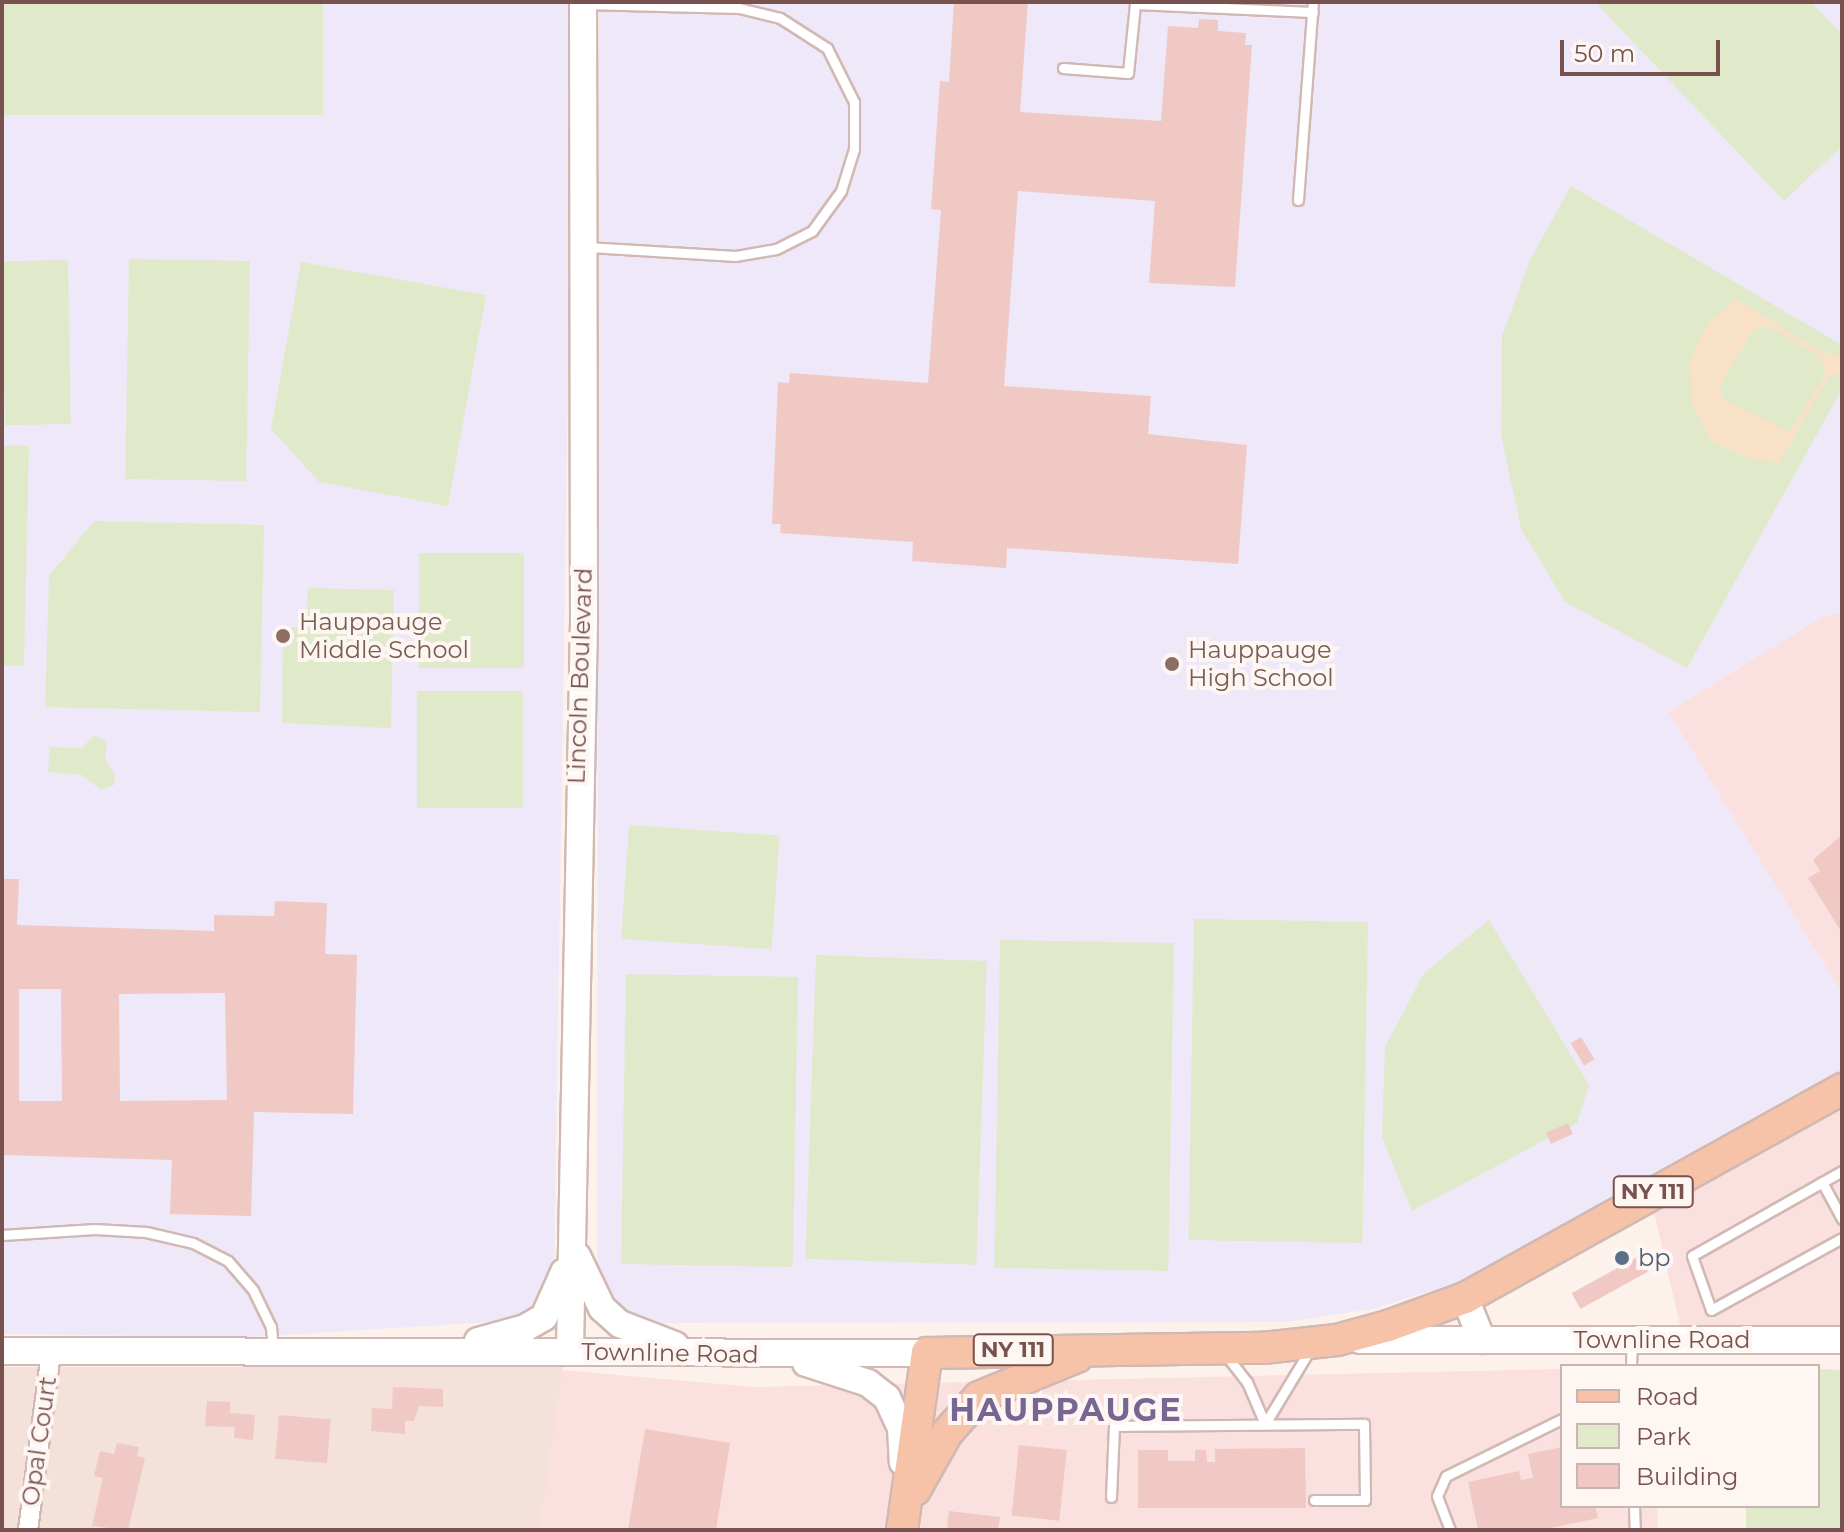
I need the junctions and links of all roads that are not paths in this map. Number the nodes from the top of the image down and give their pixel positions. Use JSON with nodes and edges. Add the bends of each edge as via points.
{"nodes":[{"id":1,"x":583,"y":3,"type":"edge"},
{"id":2,"x":741,"y":5,"type":"edge"},
{"id":3,"x":1313,"y":7,"type":"edge"},
{"id":4,"x":1063,"y":68,"type":"dead end"},
{"id":5,"x":1298,"y":200,"type":"dead end"},
{"id":6,"x":586,"y":247,"type":"junction"},
{"id":7,"x":1842,"y":1089,"type":"edge"},
{"id":8,"x":1842,"y":1171,"type":"edge"},
{"id":9,"x":1822,"y":1182,"type":"junction"},
{"id":10,"x":1842,"y":1219,"type":"edge"},
{"id":11,"x":571,"y":1225,"type":"junction"},
{"id":12,"x":2,"y":1235,"type":"edge"},
{"id":13,"x":1842,"y":1238,"type":"edge"},
{"id":14,"x":1452,"y":1304,"type":"junction"},
{"id":15,"x":1482,"y":1340,"type":"junction"},
{"id":16,"x":1842,"y":1340,"type":"edge"},
{"id":17,"x":1325,"y":1342,"type":"junction"},
{"id":18,"x":1098,"y":1349,"type":"junction"},
{"id":19,"x":1222,"y":1349,"type":"junction"},
{"id":20,"x":570,"y":1350,"type":"junction"},
{"id":21,"x":2,"y":1351,"type":"edge"},
{"id":22,"x":273,"y":1351,"type":"junction"},
{"id":23,"x":443,"y":1351,"type":"junction"},
{"id":24,"x":51,"y":1352,"type":"junction"},
{"id":25,"x":703,"y":1353,"type":"junction"},
{"id":26,"x":927,"y":1353,"type":"junction"},
{"id":27,"x":1632,"y":1353,"type":"edge"},
{"id":28,"x":776,"y":1355,"type":"junction"},
{"id":29,"x":1560,"y":1420,"type":"edge"},
{"id":30,"x":1265,"y":1424,"type":"junction"},
{"id":31,"x":1111,"y":1497,"type":"dead end"},
{"id":32,"x":1314,"y":1500,"type":"dead end"},
{"id":33,"x":1634,"y":1508,"type":"edge"},
{"id":34,"x":903,"y":1525,"type":"edge"},
{"id":35,"x":28,"y":1530,"type":"edge"},
{"id":36,"x":1450,"y":1530,"type":"edge"},
{"id":37,"x":1635,"y":1530,"type":"edge"}],
"edges":[{"from":1,"to":2,"type":"lane"},
{"from":1,"to":6,"type":"street","name":"Lincoln Boulevard"},
{"from":2,"to":6,"type":"lane","via":[[780,18],[827,48],[854,102],[854,149],[841,191],[812,231],[776,249],[735,256]]},
{"from":3,"to":4,"type":"lane","via":[[1135,4],[1128,73]]},
{"from":3,"to":5,"type":"lane"},
{"from":6,"to":11,"type":"street","name":"Lincoln Boulevard"},
{"from":7,"to":14,"type":"main road","number":"NY 111"},
{"from":8,"to":9,"type":"lane"},
{"from":9,"to":10,"type":"lane"},
{"from":9,"to":13,"type":"lane","via":[[1692,1256],[1711,1310]]},
{"from":11,"to":20,"type":"street","name":"Lincoln Boulevard"},
{"from":11,"to":23,"type":"street","via":[[558,1293],[544,1317],[525,1328]]},
{"from":11,"to":25,"type":"street","via":[[579,1264],[602,1308],[650,1338]]},
{"from":12,"to":22,"type":"lane","via":[[95,1229],[146,1232],[193,1243],[228,1261],[253,1290],[271,1327]]},
{"from":14,"to":15,"type":"street","name":"Townline Road","via":[[1451,1327]]},
{"from":14,"to":17,"type":"main road","name":"Townline Road","number":"NY 111"},
{"from":15,"to":17,"type":"street","name":"Townline Road"},
{"from":15,"to":27,"type":"street","name":"Townline Road"},
{"from":16,"to":27,"type":"street","name":"Townline Road"},
{"from":17,"to":19,"type":"main road","name":"Townline Road","number":"NY 111"},
{"from":17,"to":30,"type":"lane"},
{"from":18,"to":19,"type":"main road","name":"Townline Road","number":"NY 111"},
{"from":18,"to":26,"type":"main road","name":"Townline Road","number":"NY 111"},
{"from":18,"to":34,"type":"main road","number":"NY 111","via":[[979,1397],[941,1443]]},
{"from":19,"to":30,"type":"lane","via":[[1247,1382]]},
{"from":20,"to":23,"type":"street","name":"Townline Road"},
{"from":20,"to":25,"type":"street","name":"Townline Road"},
{"from":21,"to":24,"type":"street","name":"Townline Road"},
{"from":22,"to":23,"type":"street","name":"Townline Road"},
{"from":22,"to":24,"type":"street","name":"Townline Road"},
{"from":24,"to":35,"type":"street","name":"Opal Court"},
{"from":25,"to":28,"type":"street","name":"Townline Road"},
{"from":26,"to":28,"type":"street","name":"Townline Road"},
{"from":26,"to":34,"type":"main road"},
{"from":28,"to":34,"type":"street","via":[[868,1383],[887,1398],[901,1428]]},
{"from":29,"to":36,"type":"lane","via":[[1446,1476],[1437,1496]]},
{"from":30,"to":31,"type":"lane","via":[[1114,1426]]},
{"from":30,"to":32,"type":"lane","via":[[1364,1424],[1365,1500]]},
{"from":33,"to":37,"type":"lane"}]}
